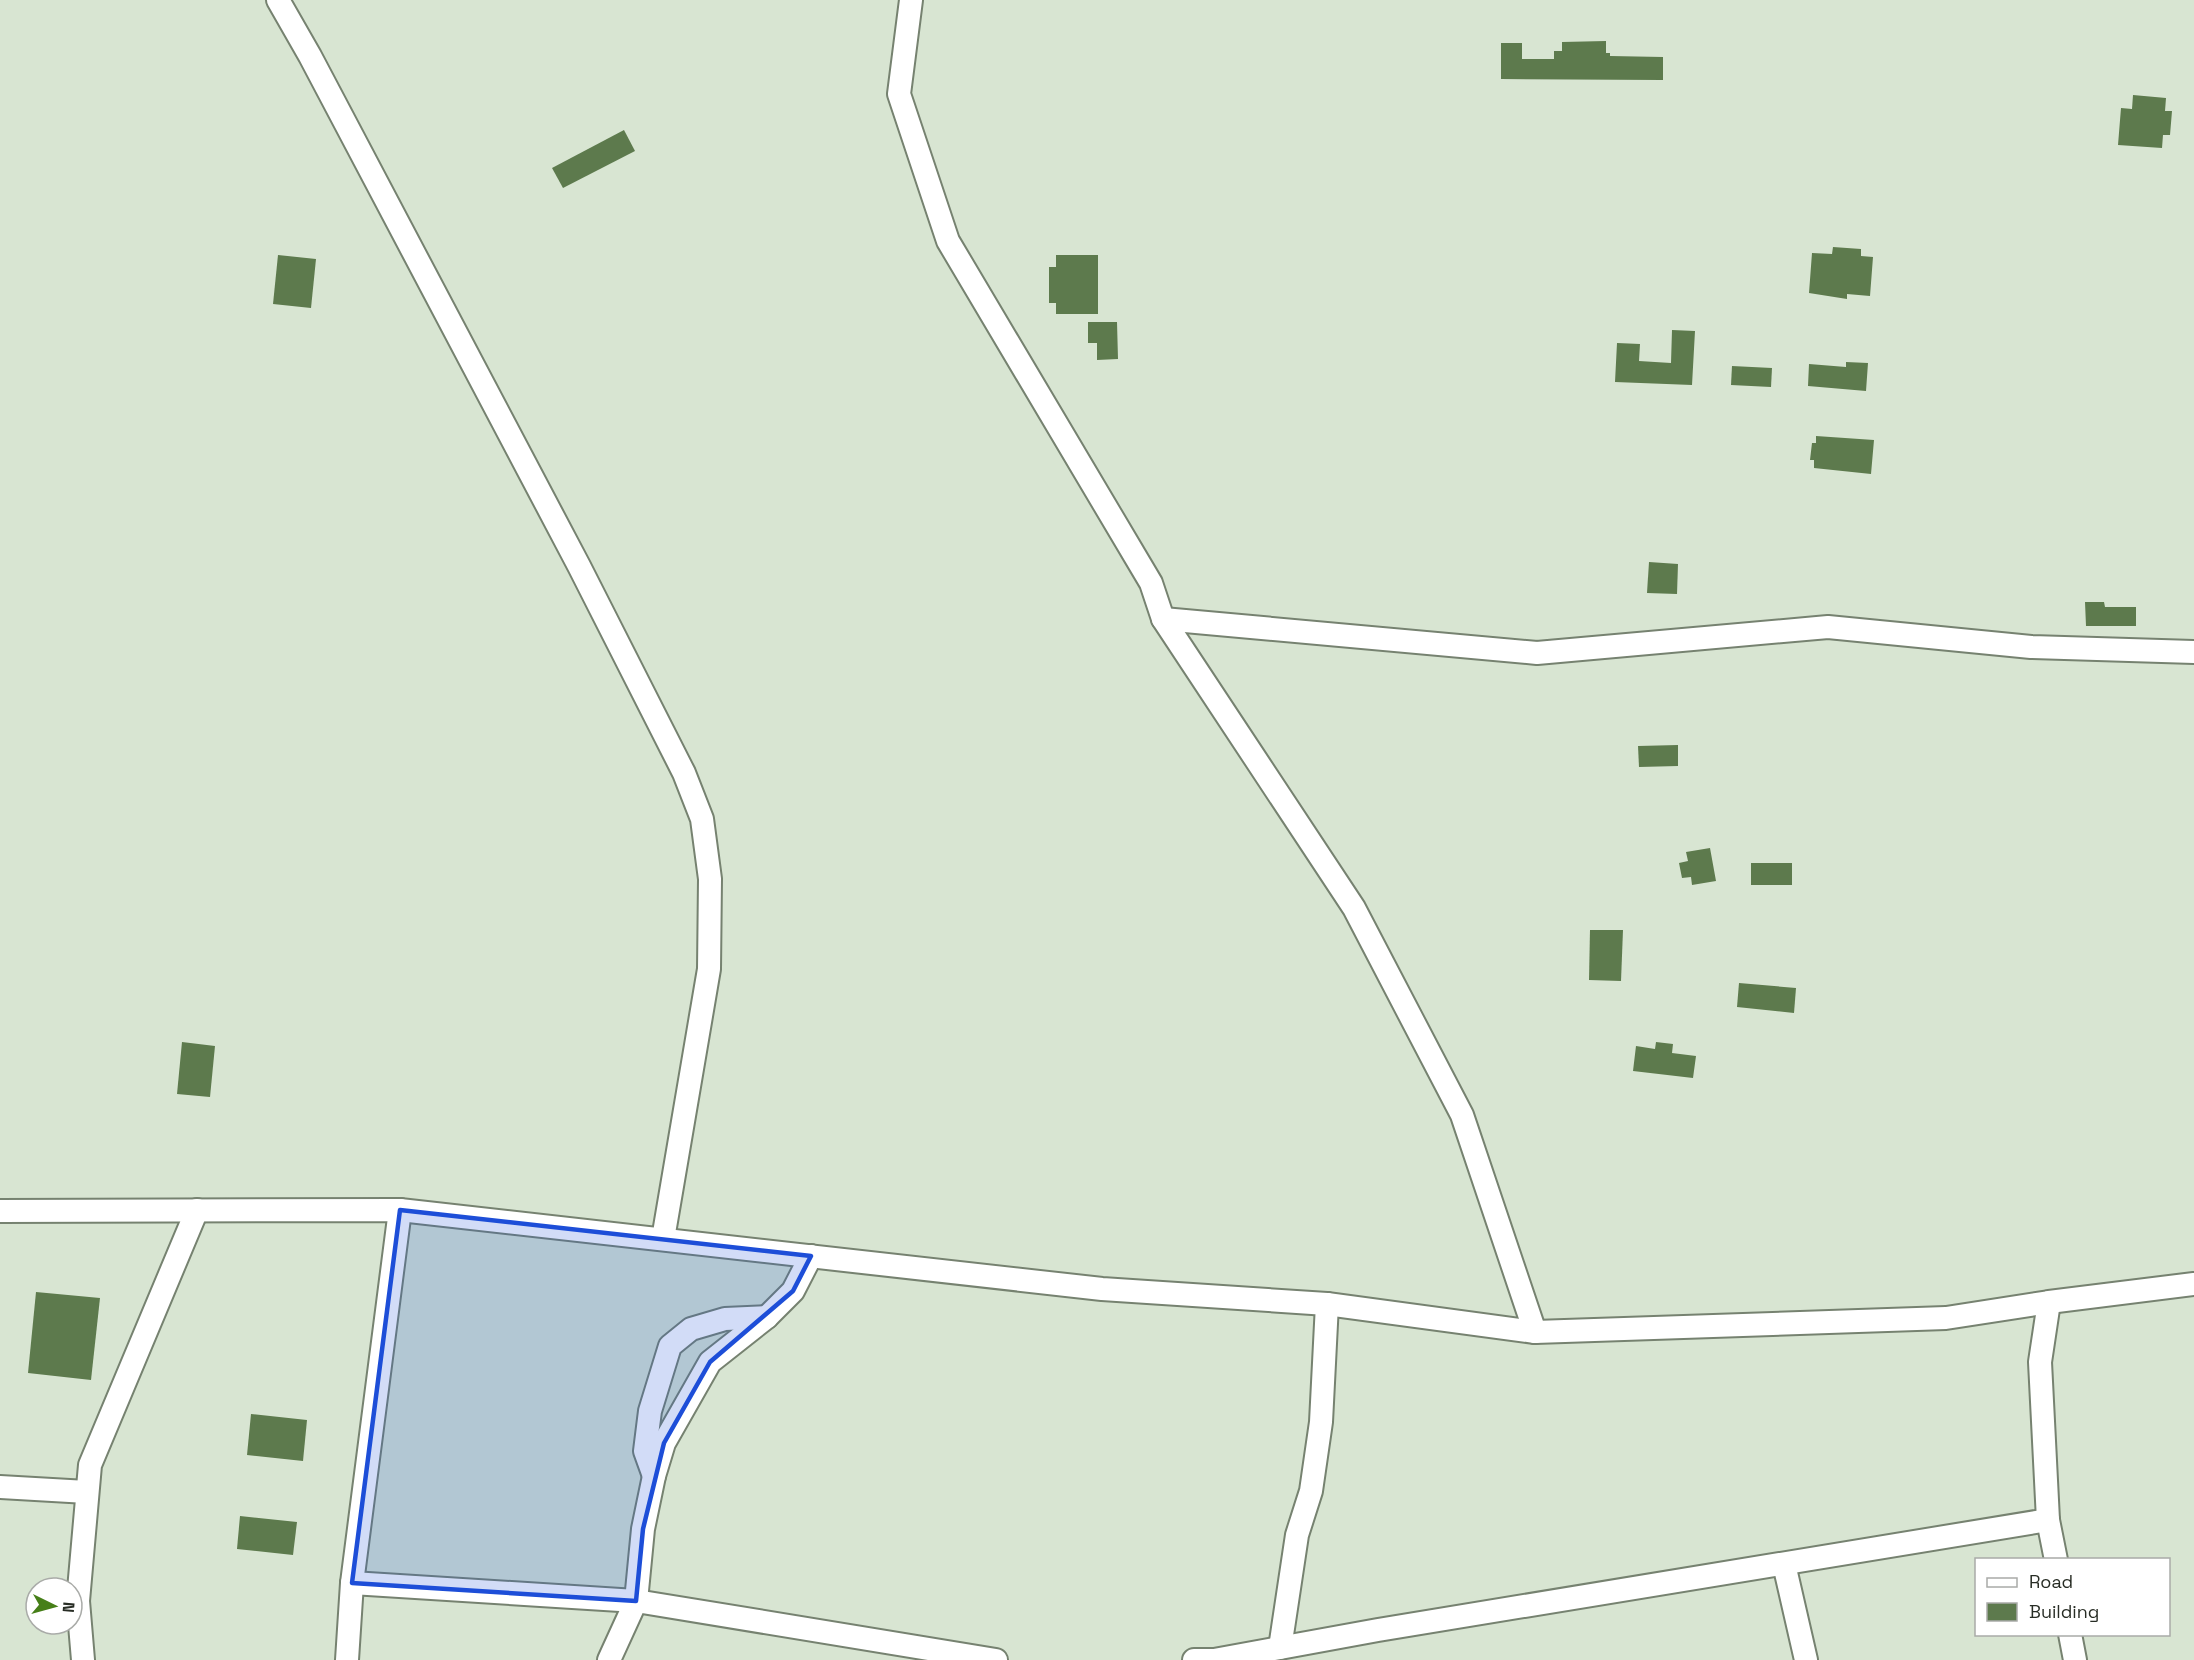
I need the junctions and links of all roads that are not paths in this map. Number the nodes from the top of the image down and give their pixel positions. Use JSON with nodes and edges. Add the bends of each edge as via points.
{"nodes":[{"id":1,"x":278,"y":0,"type":"edge"},
{"id":2,"x":911,"y":0,"type":"edge"},
{"id":3,"x":1163,"y":619,"type":"junction"},
{"id":4,"x":2194,"y":653,"type":"edge"},
{"id":5,"x":197,"y":1210,"type":"junction"},
{"id":6,"x":400,"y":1210,"type":"junction"},
{"id":7,"x":0,"y":1211,"type":"edge"},
{"id":8,"x":663,"y":1239,"type":"junction"},
{"id":9,"x":811,"y":1256,"type":"junction"},
{"id":10,"x":2194,"y":1284,"type":"edge"},
{"id":11,"x":2049,"y":1302,"type":"junction"},
{"id":12,"x":1326,"y":1304,"type":"junction"},
{"id":13,"x":767,"y":1317,"type":"junction"},
{"id":14,"x":1535,"y":1332,"type":"junction"},
{"id":15,"x":654,"y":1476,"type":"junction"},
{"id":16,"x":0,"y":1486,"type":"edge"},
{"id":17,"x":87,"y":1492,"type":"junction"},
{"id":18,"x":2048,"y":1520,"type":"junction"},
{"id":19,"x":2056,"y":1558,"type":"edge"},
{"id":20,"x":1784,"y":1564,"type":"junction"},
{"id":21,"x":352,"y":1583,"type":"junction"},
{"id":22,"x":636,"y":1601,"type":"junction"},
{"id":23,"x":2070,"y":1636,"type":"edge"},
{"id":24,"x":1280,"y":1648,"type":"junction"},
{"id":25,"x":83,"y":1660,"type":"edge"},
{"id":26,"x":347,"y":1660,"type":"edge"},
{"id":27,"x":609,"y":1660,"type":"edge"},
{"id":28,"x":996,"y":1660,"type":"edge"},
{"id":29,"x":1194,"y":1660,"type":"edge"},
{"id":30,"x":1806,"y":1660,"type":"edge"},
{"id":31,"x":2075,"y":1660,"type":"edge"}],
"edges":[{"from":1,"to":8,"type":"street","via":[[579,566],[684,773],[702,819],[710,879],[709,969]]},
{"from":2,"to":3,"type":"street","via":[[899,94],[948,241],[1151,583]]},
{"from":3,"to":4,"type":"street","via":[[1537,653],[1828,627],[2031,647]]},
{"from":3,"to":14,"type":"street","via":[[1354,908],[1430,1053],[1462,1115]]},
{"from":5,"to":6,"type":"street"},
{"from":5,"to":7,"type":"street"},
{"from":5,"to":17,"type":"street","via":[[90,1464]]},
{"from":6,"to":8,"type":"street"},
{"from":6,"to":21,"type":"street"},
{"from":8,"to":9,"type":"street"},
{"from":9,"to":12,"type":"street","via":[[1102,1289]]},
{"from":9,"to":13,"type":"street","via":[[793,1291]]},
{"from":10,"to":11,"type":"street"},
{"from":11,"to":14,"type":"street","via":[[1946,1318]]},
{"from":11,"to":18,"type":"street","via":[[2040,1362]]},
{"from":12,"to":14,"type":"street"},
{"from":12,"to":24,"type":"street","via":[[1321,1422],[1311,1491],[1297,1535]]},
{"from":13,"to":15,"type":"street","via":[[710,1362],[664,1443]]},
{"from":13,"to":15,"type":"street","via":[[725,1319],[691,1329],[670,1346],[650,1412],[646,1441],[645,1451]]},
{"from":15,"to":22,"type":"street","via":[[643,1529]]},
{"from":16,"to":17,"type":"street"},
{"from":17,"to":25,"type":"street","via":[[78,1601]]},
{"from":18,"to":19,"type":"street"},
{"from":18,"to":20,"type":"street"},
{"from":20,"to":24,"type":"street"},
{"from":20,"to":30,"type":"street"},
{"from":21,"to":22,"type":"street"},
{"from":21,"to":26,"type":"street"},
{"from":22,"to":27,"type":"street"},
{"from":22,"to":28,"type":"street"},
{"from":23,"to":31,"type":"street"},
{"from":24,"to":29,"type":"street"}]}
